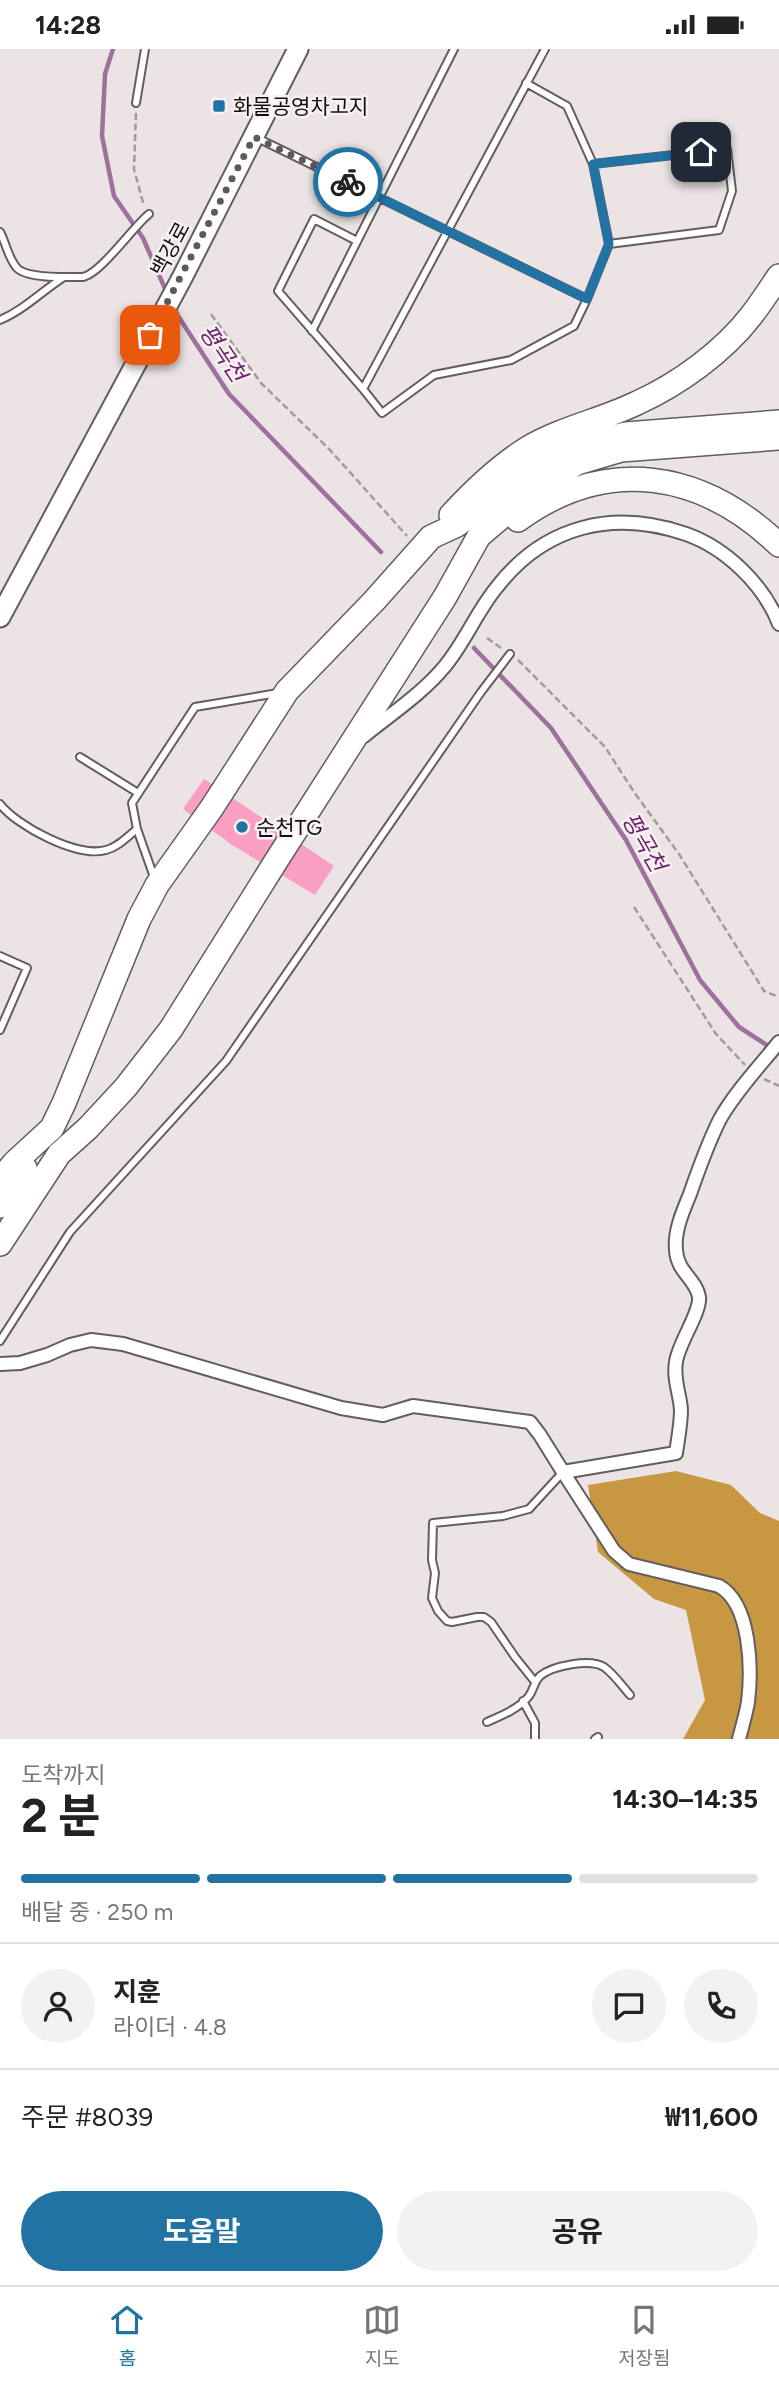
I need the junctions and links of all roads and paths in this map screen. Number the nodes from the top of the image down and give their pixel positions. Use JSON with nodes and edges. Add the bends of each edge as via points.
{"nodes":[{"id":1,"x":145,"y":49,"type":"edge"},
{"id":2,"x":298,"y":49,"type":"edge"},
{"id":3,"x":454,"y":49,"type":"edge"},
{"id":4,"x":545,"y":49,"type":"edge"},
{"id":5,"x":526,"y":83,"type":"junction"},
{"id":6,"x":136,"y":103,"type":"joint"},
{"id":7,"x":254,"y":137,"type":"junction"},
{"id":8,"x":593,"y":164,"type":"junction"},
{"id":9,"x":379,"y":198,"type":"junction"},
{"id":10,"x":146,"y":216,"type":"joint"},
{"id":11,"x":447,"y":231,"type":"junction"},
{"id":12,"x":0,"y":232,"type":"edge"},
{"id":13,"x":358,"y":241,"type":"junction"},
{"id":14,"x":609,"y":244,"type":"junction"},
{"id":15,"x":779,"y":276,"type":"edge"},
{"id":16,"x":64,"y":277,"type":"junction"},
{"id":17,"x":587,"y":299,"type":"junction"},
{"id":18,"x":211,"y":314,"type":"dead end"},
{"id":19,"x":0,"y":320,"type":"edge"},
{"id":20,"x":312,"y":331,"type":"junction"},
{"id":21,"x":363,"y":389,"type":"junction"},
{"id":22,"x":771,"y":431,"type":"edge"},
{"id":23,"x":407,"y":536,"type":"dead end"},
{"id":24,"x":431,"y":537,"type":"junction"},
{"id":25,"x":779,"y":545,"type":"edge"},
{"id":26,"x":464,"y":563,"type":"junction"},
{"id":27,"x":0,"y":617,"type":"edge"},
{"id":28,"x":779,"y":624,"type":"edge"},
{"id":29,"x":487,"y":638,"type":"dead end"},
{"id":30,"x":510,"y":654,"type":"junction"},
{"id":31,"x":287,"y":691,"type":"junction"},
{"id":32,"x":351,"y":747,"type":"junction"},
{"id":33,"x":80,"y":757,"type":"dead end"},
{"id":34,"x":138,"y":793,"type":"junction"},
{"id":35,"x":0,"y":804,"type":"edge"},
{"id":36,"x":137,"y":829,"type":"junction"},
{"id":37,"x":156,"y":885,"type":"junction"},
{"id":38,"x":634,"y":907,"type":"dead end"},
{"id":39,"x":0,"y":955,"type":"edge"},
{"id":40,"x":779,"y":997,"type":"edge"},
{"id":41,"x":0,"y":1030,"type":"edge"},
{"id":42,"x":779,"y":1042,"type":"edge"},
{"id":43,"x":756,"y":1070,"type":"junction"},
{"id":44,"x":779,"y":1086,"type":"edge"},
{"id":45,"x":52,"y":1128,"type":"junction"},
{"id":46,"x":0,"y":1180,"type":"edge"},
{"id":47,"x":0,"y":1206,"type":"edge"},
{"id":48,"x":0,"y":1244,"type":"edge"},
{"id":49,"x":0,"y":1341,"type":"edge"},
{"id":50,"x":0,"y":1364,"type":"edge"},
{"id":51,"x":563,"y":1472,"type":"junction"},
{"id":52,"x":536,"y":1682,"type":"junction"},
{"id":53,"x":630,"y":1695,"type":"dead end"},
{"id":54,"x":523,"y":1701,"type":"junction"},
{"id":55,"x":487,"y":1722,"type":"dead end"},
{"id":56,"x":535,"y":1739,"type":"edge"},
{"id":57,"x":739,"y":1739,"type":"edge"}],
"edges":[{"from":1,"to":6,"type":"lane"},
{"from":2,"to":7,"type":"main road","name":"백강로"},
{"from":3,"to":9,"type":"lane"},
{"from":4,"to":5,"type":"lane"},
{"from":5,"to":8,"type":"lane","via":[[567,106]]},
{"from":5,"to":11,"type":"lane"},
{"from":6,"to":10,"type":"path","via":[[134,169]]},
{"from":7,"to":9,"type":"lane"},
{"from":7,"to":27,"type":"main road","name":"백강로"},
{"from":8,"to":14,"type":"lane"},
{"from":8,"to":14,"type":"lane","via":[[727,149],[732,191],[719,230]]},
{"from":9,"to":11,"type":"lane"},
{"from":9,"to":13,"type":"lane"},
{"from":10,"to":16,"type":"lane","via":[[88,276]]},
{"from":11,"to":17,"type":"lane"},
{"from":11,"to":21,"type":"lane"},
{"from":12,"to":16,"type":"lane","via":[[20,271]]},
{"from":13,"to":20,"type":"lane"},
{"from":13,"to":20,"type":"lane","via":[[314,219],[278,291]]},
{"from":14,"to":17,"type":"lane"},
{"from":15,"to":24,"type":"highway","via":[[751,317],[717,351],[638,403],[528,448],[479,484]]},
{"from":16,"to":19,"type":"lane"},
{"from":17,"to":21,"type":"lane","via":[[574,326],[511,360],[434,375],[382,413]]},
{"from":18,"to":23,"type":"path","via":[[261,383],[330,450]]},
{"from":20,"to":21,"type":"lane"},
{"from":22,"to":24,"type":"highway","via":[[691,427],[626,434],[575,446],[526,471],[457,525]]},
{"from":22,"to":26,"type":"highway","via":[[621,450],[577,463],[538,486],[479,536]]},
{"from":24,"to":31,"type":"highway"},
{"from":25,"to":26,"type":"highway","via":[[756,523],[688,486],[613,479],[575,488],[536,506]]},
{"from":26,"to":32,"type":"highway"},
{"from":28,"to":32,"type":"street","via":[[757,587],[737,566],[693,537],[642,523],[584,527],[544,543],[516,563],[446,665]]},
{"from":29,"to":30,"type":"path"},
{"from":30,"to":40,"type":"path","via":[[605,747],[679,854],[764,991]]},
{"from":30,"to":49,"type":"lane","via":[[226,1061],[70,1232]]},
{"from":31,"to":34,"type":"lane","via":[[195,706]]},
{"from":31,"to":37,"type":"highway"},
{"from":32,"to":48,"type":"highway","via":[[171,1029],[126,1087],[59,1154]]},
{"from":33,"to":34,"type":"lane"},
{"from":34,"to":36,"type":"lane","via":[[132,803]]},
{"from":35,"to":36,"type":"lane","via":[[72,849],[104,851]]},
{"from":36,"to":37,"type":"lane"},
{"from":37,"to":45,"type":"highway"},
{"from":38,"to":43,"type":"path","via":[[716,1034]]},
{"from":39,"to":41,"type":"lane","via":[[27,968]]},
{"from":42,"to":43,"type":"street"},
{"from":43,"to":44,"type":"path"},
{"from":43,"to":51,"type":"street","via":[[722,1116],[679,1223],[678,1265],[699,1298],[676,1363],[681,1408],[676,1453]]},
{"from":45,"to":46,"type":"highway"},
{"from":45,"to":47,"type":"highway"},
{"from":50,"to":51,"type":"street","via":[[20,1363],[91,1340],[123,1344],[341,1408],[383,1415],[413,1406],[530,1422]]},
{"from":51,"to":52,"type":"lane","via":[[529,1509],[433,1523],[432,1598],[438,1611],[447,1621],[484,1617],[491,1622]]},
{"from":51,"to":57,"type":"street","via":[[614,1551],[629,1564],[730,1591],[749,1646],[748,1702]]},
{"from":52,"to":53,"type":"lane","via":[[557,1667],[599,1664]]},
{"from":52,"to":54,"type":"lane"},
{"from":54,"to":55,"type":"lane"},
{"from":54,"to":56,"type":"lane","via":[[535,1723]]}]}
